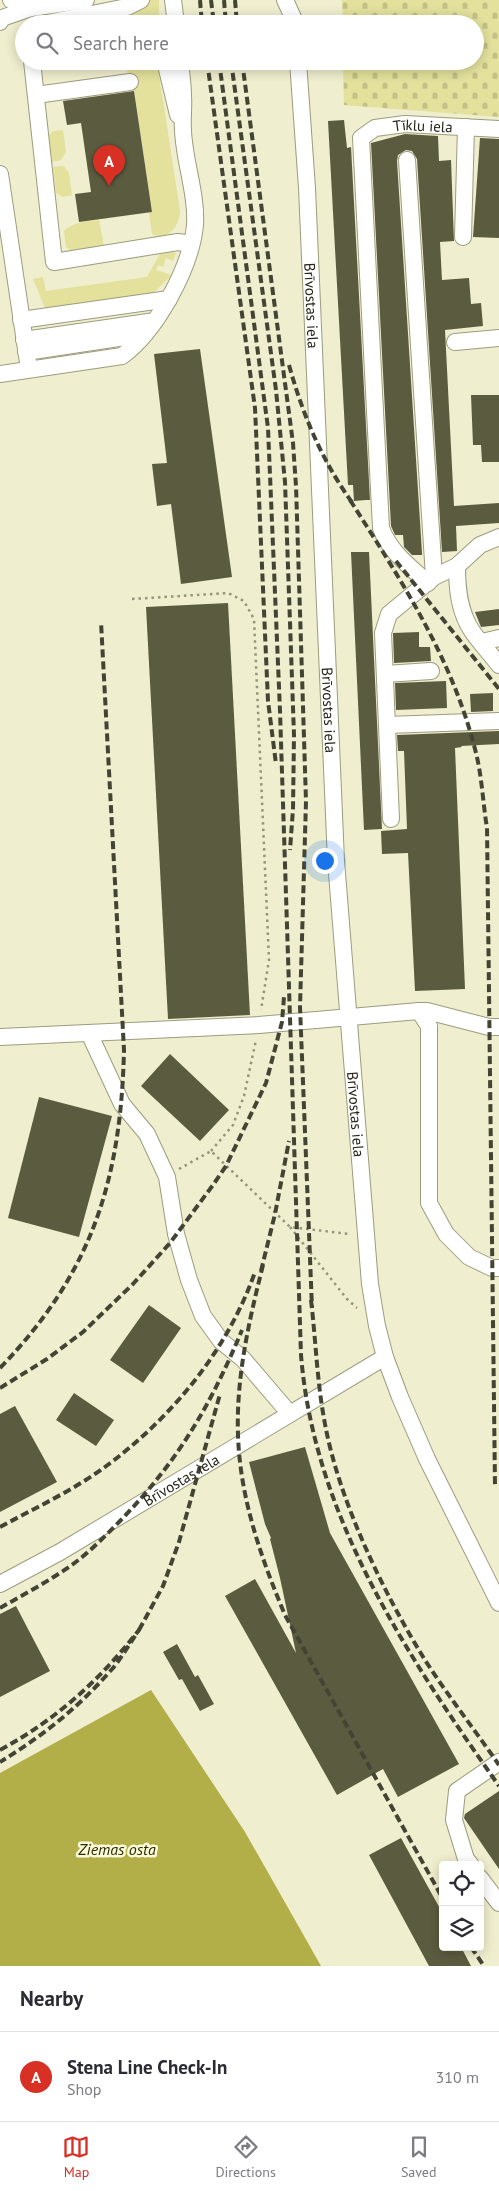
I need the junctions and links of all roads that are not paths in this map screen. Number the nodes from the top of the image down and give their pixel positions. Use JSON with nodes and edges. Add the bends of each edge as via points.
{"nodes":[{"id":1,"x":11,"y":0,"type":"edge"},
{"id":2,"x":86,"y":0,"type":"edge"},
{"id":3,"x":141,"y":0,"type":"edge"},
{"id":4,"x":173,"y":0,"type":"edge"},
{"id":5,"x":285,"y":0,"type":"edge"},
{"id":6,"x":295,"y":0,"type":"edge"},
{"id":7,"x":31,"y":8,"type":"junction"},
{"id":8,"x":87,"y":15,"type":"edge"},
{"id":9,"x":175,"y":15,"type":"edge"},
{"id":10,"x":292,"y":15,"type":"edge"},
{"id":11,"x":296,"y":15,"type":"edge"},
{"id":12,"x":0,"y":22,"type":"edge"},
{"id":13,"x":33,"y":70,"type":"edge"},
{"id":14,"x":167,"y":70,"type":"edge"},
{"id":15,"x":181,"y":70,"type":"edge"},
{"id":16,"x":299,"y":70,"type":"edge"},
{"id":17,"x":130,"y":82,"type":"dead end"},
{"id":18,"x":36,"y":95,"type":"junction"},
{"id":19,"x":466,"y":127,"type":"junction"},
{"id":20,"x":499,"y":129,"type":"edge"},
{"id":21,"x":183,"y":131,"type":"junction"},
{"id":22,"x":407,"y":160,"type":"dead end"},
{"id":23,"x":0,"y":174,"type":"edge"},
{"id":24,"x":463,"y":237,"type":"dead end"},
{"id":25,"x":191,"y":244,"type":"junction"},
{"id":26,"x":158,"y":316,"type":"junction"},
{"id":27,"x":23,"y":336,"type":"junction"},
{"id":28,"x":499,"y":338,"type":"edge"},
{"id":29,"x":455,"y":342,"type":"dead end"},
{"id":30,"x":29,"y":370,"type":"junction"},
{"id":31,"x":0,"y":374,"type":"edge"},
{"id":32,"x":499,"y":537,"type":"edge"},
{"id":33,"x":457,"y":566,"type":"junction"},
{"id":34,"x":431,"y":580,"type":"junction"},
{"id":35,"x":499,"y":638,"type":"edge"},
{"id":36,"x":482,"y":642,"type":"junction"},
{"id":37,"x":499,"y":665,"type":"edge"},
{"id":38,"x":432,"y":671,"type":"dead end"},
{"id":39,"x":384,"y":674,"type":"junction"},
{"id":40,"x":499,"y":721,"type":"edge"},
{"id":41,"x":387,"y":725,"type":"junction"},
{"id":42,"x":391,"y":819,"type":"dead end"},
{"id":43,"x":419,"y":1011,"type":"junction"},
{"id":44,"x":348,"y":1016,"type":"junction"},
{"id":45,"x":499,"y":1027,"type":"edge"},
{"id":46,"x":90,"y":1033,"type":"junction"},
{"id":47,"x":0,"y":1037,"type":"edge"},
{"id":48,"x":499,"y":1268,"type":"edge"},
{"id":49,"x":385,"y":1357,"type":"junction"},
{"id":50,"x":290,"y":1414,"type":"junction"},
{"id":51,"x":491,"y":1572,"type":"edge"},
{"id":52,"x":0,"y":1584,"type":"edge"},
{"id":53,"x":499,"y":1603,"type":"edge"},
{"id":54,"x":499,"y":1762,"type":"edge"},
{"id":55,"x":468,"y":1861,"type":"edge"},
{"id":56,"x":484,"y":1883,"type":"edge"},
{"id":57,"x":499,"y":1903,"type":"edge"}],
"edges":[{"from":1,"to":7,"type":"street"},
{"from":2,"to":7,"type":"street"},
{"from":3,"to":8,"type":"street","via":[[127,7]]},
{"from":4,"to":9,"type":"street"},
{"from":5,"to":10,"type":"street"},
{"from":6,"to":11,"type":"street"},
{"from":7,"to":12,"type":"street","via":[[2,18]]},
{"from":13,"to":18,"type":"street"},
{"from":14,"to":21,"type":"street"},
{"from":15,"to":21,"type":"street"},
{"from":16,"to":44,"type":"street","name":"Brīvostas iela","via":[[336,861]]},
{"from":17,"to":18,"type":"street"},
{"from":18,"to":25,"type":"street","via":[[54,262],[178,242]]},
{"from":19,"to":20,"type":"street","name":"Tīklu iela"},
{"from":19,"to":24,"type":"street"},
{"from":19,"to":34,"type":"street","name":"Tīklu iela","via":[[405,124],[374,128],[361,138],[360,150],[381,528],[385,540],[401,558]]},
{"from":21,"to":25,"type":"street","via":[[195,224]]},
{"from":22,"to":34,"type":"street"},
{"from":23,"to":27,"type":"street"},
{"from":25,"to":26,"type":"street"},
{"from":26,"to":27,"type":"street"},
{"from":26,"to":27,"type":"street"},
{"from":26,"to":30,"type":"street","via":[[133,348],[122,356]]},
{"from":27,"to":30,"type":"street"},
{"from":28,"to":29,"type":"street"},
{"from":30,"to":31,"type":"street"},
{"from":32,"to":33,"type":"street","via":[[480,545]]},
{"from":33,"to":34,"type":"street"},
{"from":33,"to":36,"type":"street","via":[[458,593],[466,621]]},
{"from":34,"to":39,"type":"street","via":[[389,614],[383,633]]},
{"from":35,"to":36,"type":"street"},
{"from":36,"to":37,"type":"street"},
{"from":38,"to":39,"type":"street"},
{"from":39,"to":41,"type":"street"},
{"from":40,"to":41,"type":"street"},
{"from":41,"to":42,"type":"street"},
{"from":43,"to":44,"type":"street"},
{"from":43,"to":45,"type":"street"},
{"from":43,"to":48,"type":"street","via":[[429,1026],[429,1203],[446,1234],[469,1257]]},
{"from":44,"to":46,"type":"street","via":[[259,1025]]},
{"from":44,"to":49,"type":"street","name":"Brīvostas iela","via":[[370,1284]]},
{"from":46,"to":47,"type":"street"},
{"from":46,"to":50,"type":"street","via":[[122,1104],[147,1134],[167,1176],[176,1234],[203,1316]]},
{"from":49,"to":50,"type":"street","name":"Brīvostas iela"},
{"from":49,"to":51,"type":"street","name":"Brīvostas iela","via":[[427,1458]]},
{"from":50,"to":52,"type":"street","name":"Brīvostas iela","via":[[60,1552]]},
{"from":51,"to":53,"type":"street","name":"Brīvostas iela"},
{"from":54,"to":55,"type":"street","via":[[458,1791],[454,1820]]},
{"from":56,"to":57,"type":"street"}]}
